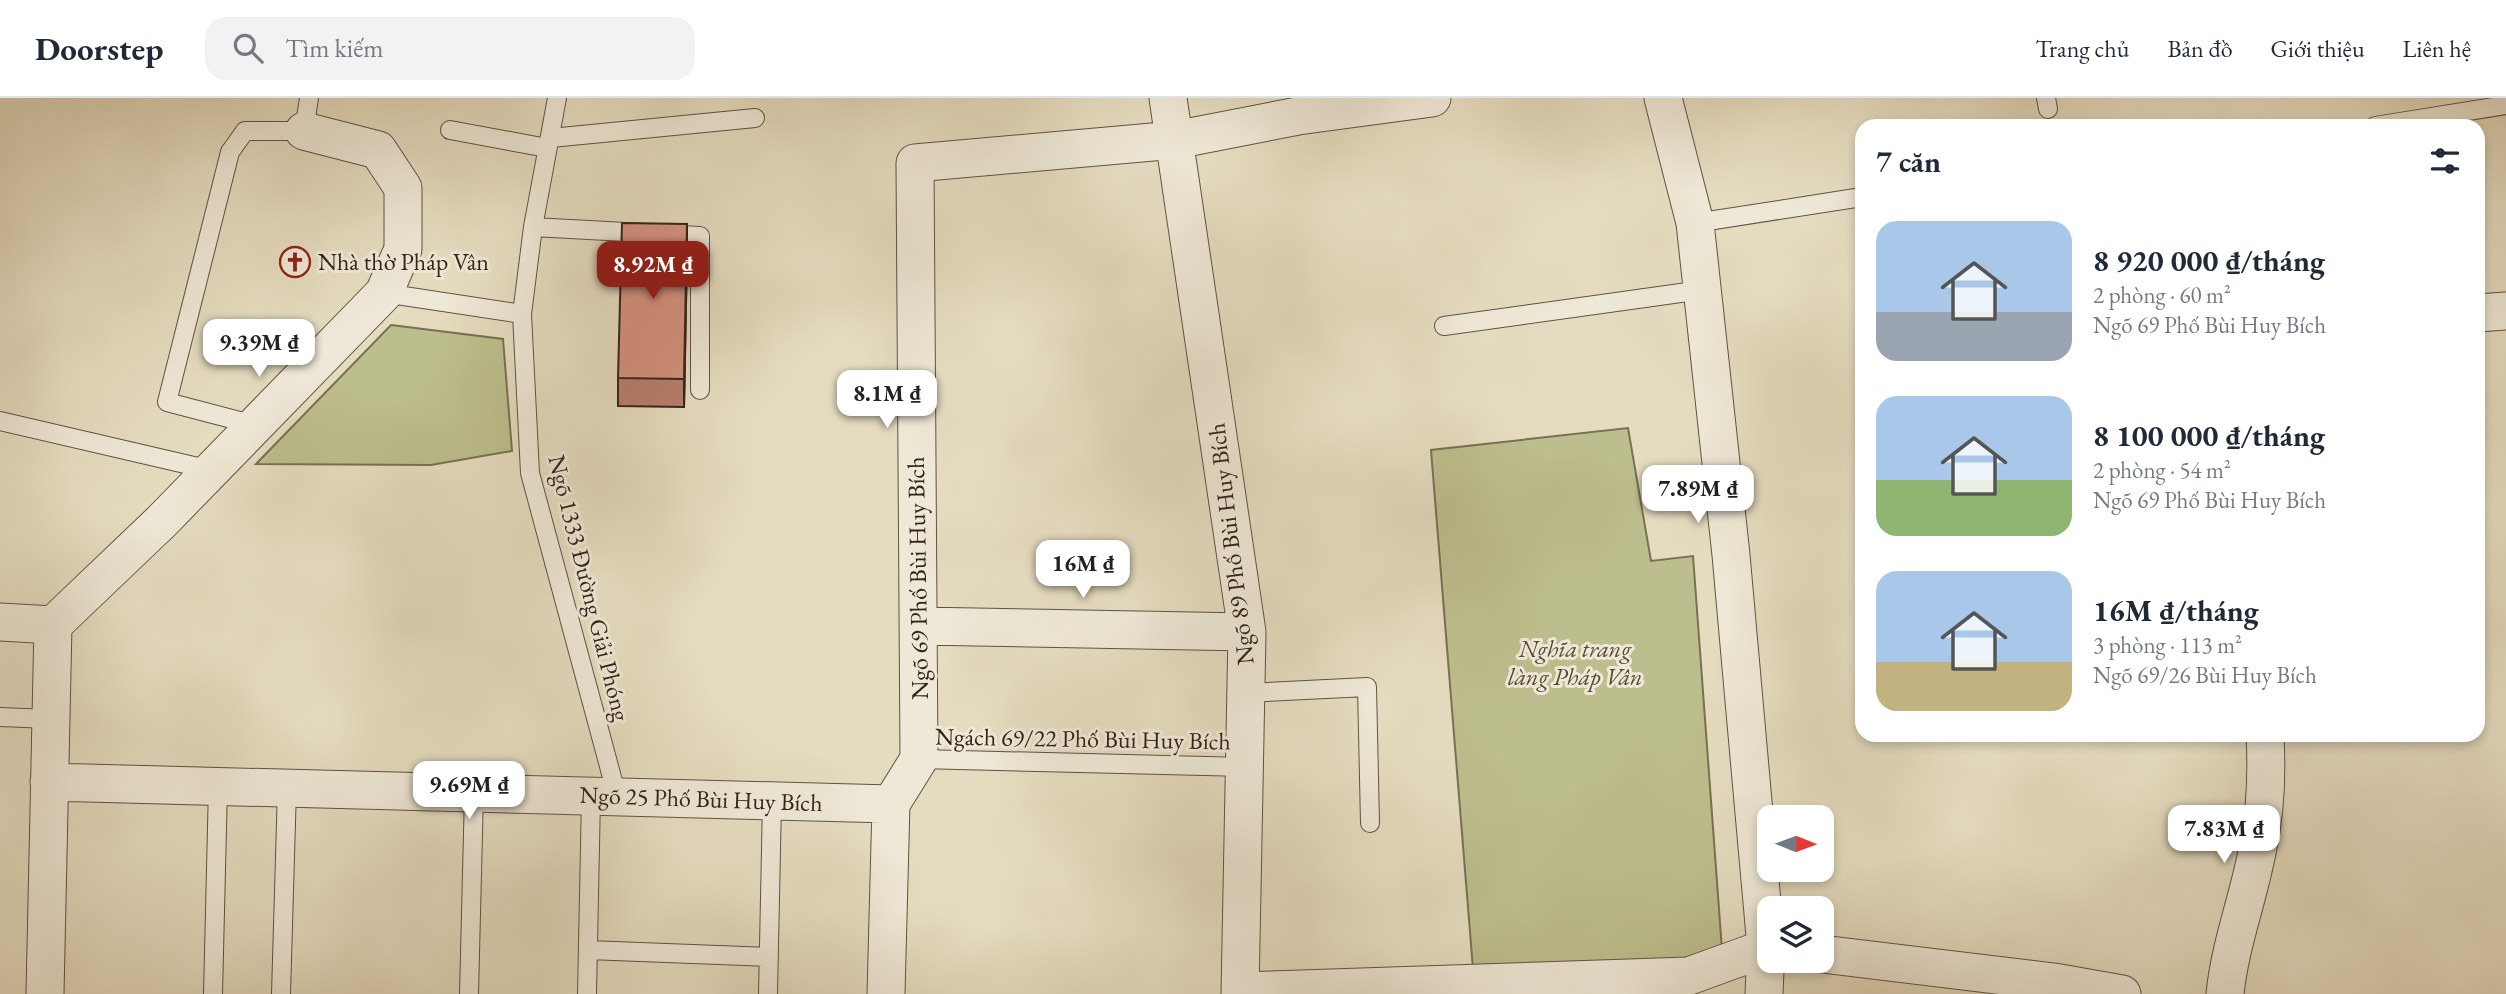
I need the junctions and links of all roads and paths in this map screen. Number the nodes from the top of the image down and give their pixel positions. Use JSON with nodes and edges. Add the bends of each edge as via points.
{"nodes":[{"id":1,"x":557,"y":98,"type":"edge"},
{"id":2,"x":1168,"y":98,"type":"edge"},
{"id":3,"x":1432,"y":98,"type":"edge"},
{"id":4,"x":1663,"y":98,"type":"edge"},
{"id":5,"x":2506,"y":105,"type":"edge"},
{"id":6,"x":307,"y":114,"type":"edge"},
{"id":7,"x":755,"y":118,"type":"dead end"},
{"id":8,"x":2419,"y":119,"type":"edge"},
{"id":9,"x":450,"y":130,"type":"dead end"},
{"id":10,"x":1175,"y":140,"type":"junction"},
{"id":11,"x":549,"y":143,"type":"junction"},
{"id":12,"x":1855,"y":198,"type":"edge"},
{"id":13,"x":1695,"y":223,"type":"junction"},
{"id":14,"x":533,"y":226,"type":"junction"},
{"id":15,"x":1702,"y":290,"type":"junction"},
{"id":16,"x":384,"y":293,"type":"junction"},
{"id":17,"x":2506,"y":311,"type":"edge"},
{"id":18,"x":2485,"y":312,"type":"edge"},
{"id":19,"x":522,"y":314,"type":"junction"},
{"id":20,"x":1444,"y":326,"type":"dead end"},
{"id":21,"x":700,"y":390,"type":"dead end"},
{"id":22,"x":0,"y":421,"type":"edge"},
{"id":23,"x":255,"y":425,"type":"junction"},
{"id":24,"x":211,"y":470,"type":"junction"},
{"id":25,"x":0,"y":622,"type":"edge"},
{"id":26,"x":53,"y":625,"type":"junction"},
{"id":27,"x":919,"y":626,"type":"junction"},
{"id":28,"x":1247,"y":632,"type":"junction"},
{"id":29,"x":1247,"y":693,"type":"junction"},
{"id":30,"x":0,"y":717,"type":"edge"},
{"id":31,"x":50,"y":719,"type":"junction"},
{"id":32,"x":2265,"y":742,"type":"edge"},
{"id":33,"x":919,"y":760,"type":"junction"},
{"id":34,"x":1245,"y":767,"type":"junction"},
{"id":35,"x":49,"y":782,"type":"junction"},
{"id":36,"x":218,"y":786,"type":"junction"},
{"id":37,"x":287,"y":788,"type":"junction"},
{"id":38,"x":474,"y":793,"type":"junction"},
{"id":39,"x":604,"y":796,"type":"junction"},
{"id":40,"x":772,"y":801,"type":"junction"},
{"id":41,"x":891,"y":804,"type":"junction"},
{"id":42,"x":1370,"y":823,"type":"dead end"},
{"id":43,"x":1763,"y":896,"type":"edge"},
{"id":44,"x":588,"y":950,"type":"junction"},
{"id":45,"x":1757,"y":951,"type":"edge"},
{"id":46,"x":1834,"y":956,"type":"edge"},
{"id":47,"x":769,"y":957,"type":"junction"},
{"id":48,"x":1766,"y":973,"type":"edge"},
{"id":49,"x":2054,"y":988,"type":"edge"},
{"id":50,"x":1240,"y":993,"type":"edge"},
{"id":51,"x":46,"y":994,"type":"edge"},
{"id":52,"x":213,"y":994,"type":"edge"},
{"id":53,"x":281,"y":994,"type":"edge"},
{"id":54,"x":469,"y":994,"type":"edge"},
{"id":55,"x":587,"y":994,"type":"edge"},
{"id":56,"x":768,"y":994,"type":"edge"},
{"id":57,"x":886,"y":994,"type":"edge"},
{"id":58,"x":1764,"y":994,"type":"edge"},
{"id":59,"x":2122,"y":994,"type":"edge"},
{"id":60,"x":2225,"y":994,"type":"edge"}],
"edges":[{"from":1,"to":11,"type":"lane","name":"Ngõ 1333 Đường Giải Phóng"},
{"from":2,"to":10,"type":"street","name":"Ngõ 89 Phố Bùi Huy Bích"},
{"from":3,"to":10,"type":"street","via":[[1297,116]]},
{"from":4,"to":13,"type":"street"},
{"from":5,"to":8,"type":"lane"},
{"from":6,"to":16,"type":"street","via":[[378,150],[403,188],[403,249]]},
{"from":6,"to":23,"type":"lane","via":[[244,131],[230,152],[167,402]]},
{"from":7,"to":11,"type":"lane"},
{"from":9,"to":11,"type":"lane"},
{"from":10,"to":27,"type":"street","name":"Ngõ 69 Phố Bùi Huy Bích","via":[[915,163]]},
{"from":10,"to":28,"type":"street","name":"Ngõ 89 Phố Bùi Huy Bích"},
{"from":11,"to":14,"type":"lane","name":"Ngõ 1333 Đường Giải Phóng"},
{"from":12,"to":13,"type":"lane"},
{"from":13,"to":15,"type":"street"},
{"from":14,"to":19,"type":"lane","name":"Ngõ 1333 Đường Giải Phóng"},
{"from":14,"to":21,"type":"lane","via":[[699,236]]},
{"from":15,"to":20,"type":"lane"},
{"from":15,"to":43,"type":"street"},
{"from":16,"to":19,"type":"lane"},
{"from":16,"to":23,"type":"street"},
{"from":17,"to":18,"type":"street"},
{"from":19,"to":39,"type":"lane","name":"Ngõ 1333 Đường Giải Phóng","via":[[530,473]]},
{"from":22,"to":24,"type":"lane"},
{"from":23,"to":24,"type":"street"},
{"from":24,"to":26,"type":"street"},
{"from":25,"to":26,"type":"street"},
{"from":26,"to":31,"type":"street"},
{"from":27,"to":28,"type":"street"},
{"from":27,"to":33,"type":"street","name":"Ngõ 69 Phố Bùi Huy Bích"},
{"from":28,"to":29,"type":"street","name":"Ngõ 89 Phố Bùi Huy Bích"},
{"from":29,"to":34,"type":"street","name":"Ngõ 89 Phố Bùi Huy Bích"},
{"from":29,"to":42,"type":"lane","via":[[1367,687]]},
{"from":30,"to":31,"type":"lane"},
{"from":31,"to":35,"type":"street"},
{"from":32,"to":60,"type":"street","via":[[2264,813],[2228,961]]},
{"from":33,"to":34,"type":"lane","name":"Ngách 69/22 Phố Bùi Huy Bích"},
{"from":33,"to":41,"type":"street"},
{"from":34,"to":50,"type":"street","name":"Ngõ 89 Phố Bùi Huy Bích"},
{"from":35,"to":36,"type":"street","name":"Ngõ 25 Phố Bùi Huy Bích"},
{"from":35,"to":51,"type":"street"},
{"from":36,"to":37,"type":"street","name":"Ngõ 25 Phố Bùi Huy Bích"},
{"from":36,"to":52,"type":"lane"},
{"from":37,"to":38,"type":"street","name":"Ngõ 25 Phố Bùi Huy Bích"},
{"from":37,"to":53,"type":"lane"},
{"from":38,"to":39,"type":"street","name":"Ngõ 25 Phố Bùi Huy Bích"},
{"from":38,"to":54,"type":"lane"},
{"from":39,"to":40,"type":"street","name":"Ngõ 25 Phố Bùi Huy Bích"},
{"from":39,"to":44,"type":"lane","name":"Ngõ 1333 Đường Giải Phóng"},
{"from":40,"to":41,"type":"street","name":"Ngõ 25 Phố Bùi Huy Bích"},
{"from":40,"to":47,"type":"lane"},
{"from":41,"to":57,"type":"street"},
{"from":44,"to":47,"type":"lane"},
{"from":44,"to":55,"type":"lane","name":"Ngõ 1333 Đường Giải Phóng"},
{"from":45,"to":50,"type":"street","via":[[1689,976]]},
{"from":46,"to":49,"type":"street"},
{"from":47,"to":56,"type":"lane"},
{"from":48,"to":58,"type":"street"},
{"from":49,"to":59,"type":"street"}]}
